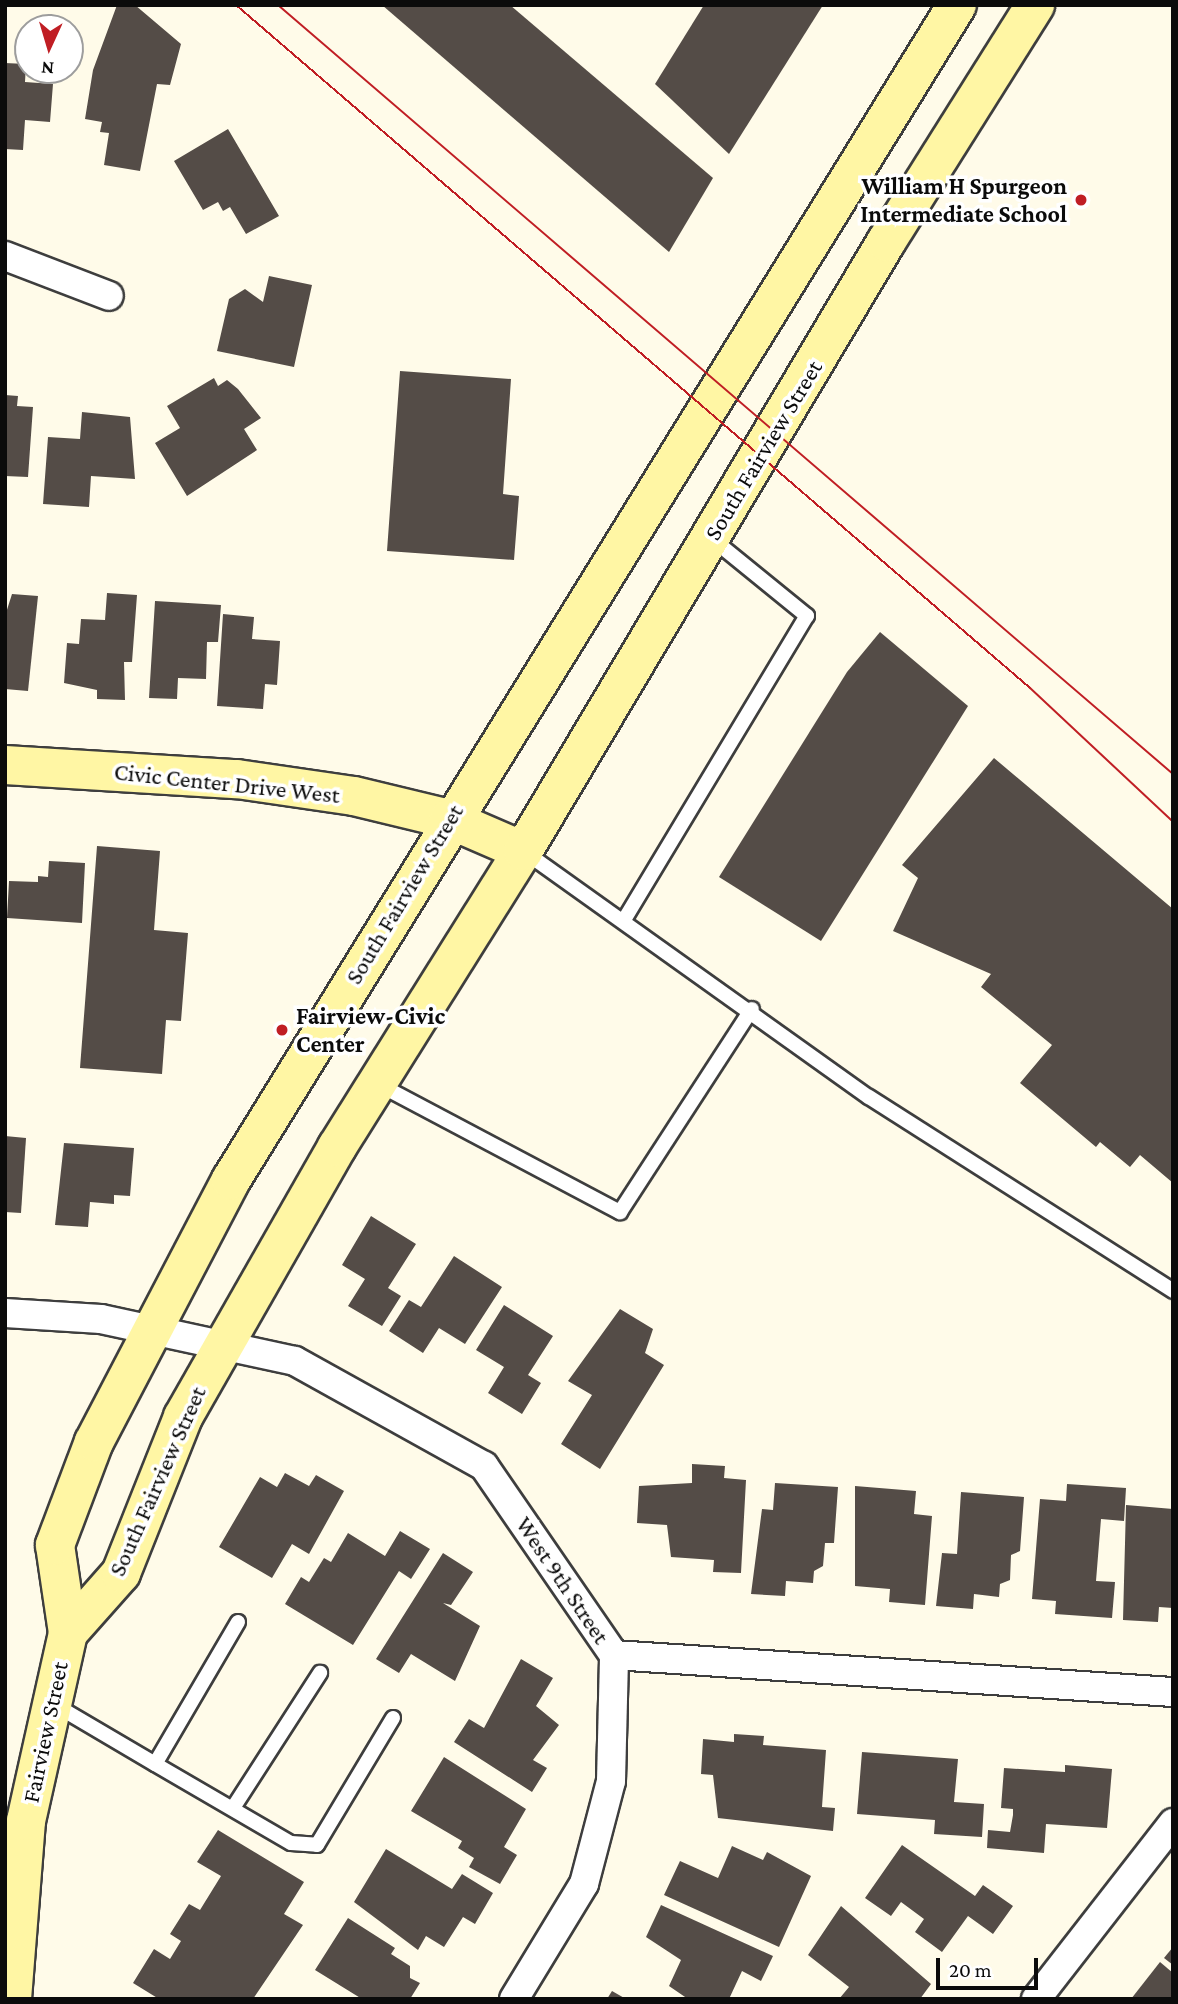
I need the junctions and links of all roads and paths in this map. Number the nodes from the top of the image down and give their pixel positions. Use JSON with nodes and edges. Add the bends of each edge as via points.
{"nodes":[{"id":1,"x":957,"y":5,"type":"edge"},
{"id":2,"x":1035,"y":5,"type":"edge"},
{"id":3,"x":5,"y":256,"type":"edge"},
{"id":4,"x":109,"y":296,"type":"dead end"},
{"id":5,"x":711,"y":537,"type":"junction"},
{"id":6,"x":5,"y":765,"type":"edge"},
{"id":7,"x":449,"y":819,"type":"junction"},
{"id":8,"x":523,"y":851,"type":"junction"},
{"id":9,"x":624,"y":920,"type":"junction"},
{"id":10,"x":752,"y":1009,"type":"junction"},
{"id":11,"x":377,"y":1083,"type":"junction"},
{"id":12,"x":1173,"y":1292,"type":"edge"},
{"id":13,"x":5,"y":1313,"type":"edge"},
{"id":14,"x":149,"y":1327,"type":"junction"},
{"id":15,"x":224,"y":1342,"type":"junction"},
{"id":16,"x":237,"y":1622,"type":"dead end"},
{"id":17,"x":68,"y":1633,"type":"junction"},
{"id":18,"x":614,"y":1655,"type":"junction"},
{"id":19,"x":320,"y":1673,"type":"dead end"},
{"id":20,"x":1173,"y":1692,"type":"edge"},
{"id":21,"x":50,"y":1703,"type":"junction"},
{"id":22,"x":393,"y":1718,"type":"dead end"},
{"id":23,"x":155,"y":1764,"type":"junction"},
{"id":24,"x":233,"y":1808,"type":"junction"},
{"id":25,"x":1173,"y":1824,"type":"edge"},
{"id":26,"x":12,"y":1999,"type":"edge"},
{"id":27,"x":514,"y":1999,"type":"edge"},
{"id":28,"x":1035,"y":1999,"type":"edge"}],
"edges":[{"from":1,"to":7,"type":"main road","name":"South Fairview Street"},
{"from":2,"to":5,"type":"main road","name":"South Fairview Street"},
{"from":3,"to":4,"type":"street"},
{"from":5,"to":8,"type":"main road","name":"South Fairview Street"},
{"from":5,"to":9,"type":"lane","via":[[807,616]]},
{"from":6,"to":7,"type":"main road","name":"Civic Center Drive West","via":[[237,779],[354,796]]},
{"from":7,"to":8,"type":"main road","name":"Civic Center Drive West"},
{"from":7,"to":14,"type":"main road","name":"South Fairview Street"},
{"from":8,"to":9,"type":"lane"},
{"from":8,"to":11,"type":"main road","name":"South Fairview Street"},
{"from":9,"to":10,"type":"lane"},
{"from":10,"to":11,"type":"lane","via":[[620,1212]]},
{"from":10,"to":12,"type":"lane","via":[[869,1097]]},
{"from":11,"to":15,"type":"main road","name":"South Fairview Street"},
{"from":13,"to":14,"type":"street","name":"West 9th Street"},
{"from":14,"to":15,"type":"street","name":"West 9th Street"},
{"from":14,"to":17,"type":"main road","name":"South Fairview Street","via":[[94,1442],[55,1545]]},
{"from":15,"to":17,"type":"main road","name":"South Fairview Street","via":[[157,1476],[121,1573]]},
{"from":15,"to":18,"type":"street","name":"West 9th Street","via":[[295,1360],[484,1466]]},
{"from":16,"to":23,"type":"lane"},
{"from":17,"to":21,"type":"main road","name":"Fairview Street"},
{"from":18,"to":20,"type":"street","name":"West 9th Street"},
{"from":18,"to":27,"type":"street","via":[[611,1781],[584,1884]]},
{"from":19,"to":24,"type":"lane"},
{"from":21,"to":23,"type":"lane"},
{"from":21,"to":26,"type":"main road","name":"Fairview Street","via":[[26,1821]]},
{"from":22,"to":24,"type":"lane","via":[[317,1844],[291,1843]]},
{"from":23,"to":24,"type":"lane"},
{"from":25,"to":28,"type":"street"}]}
